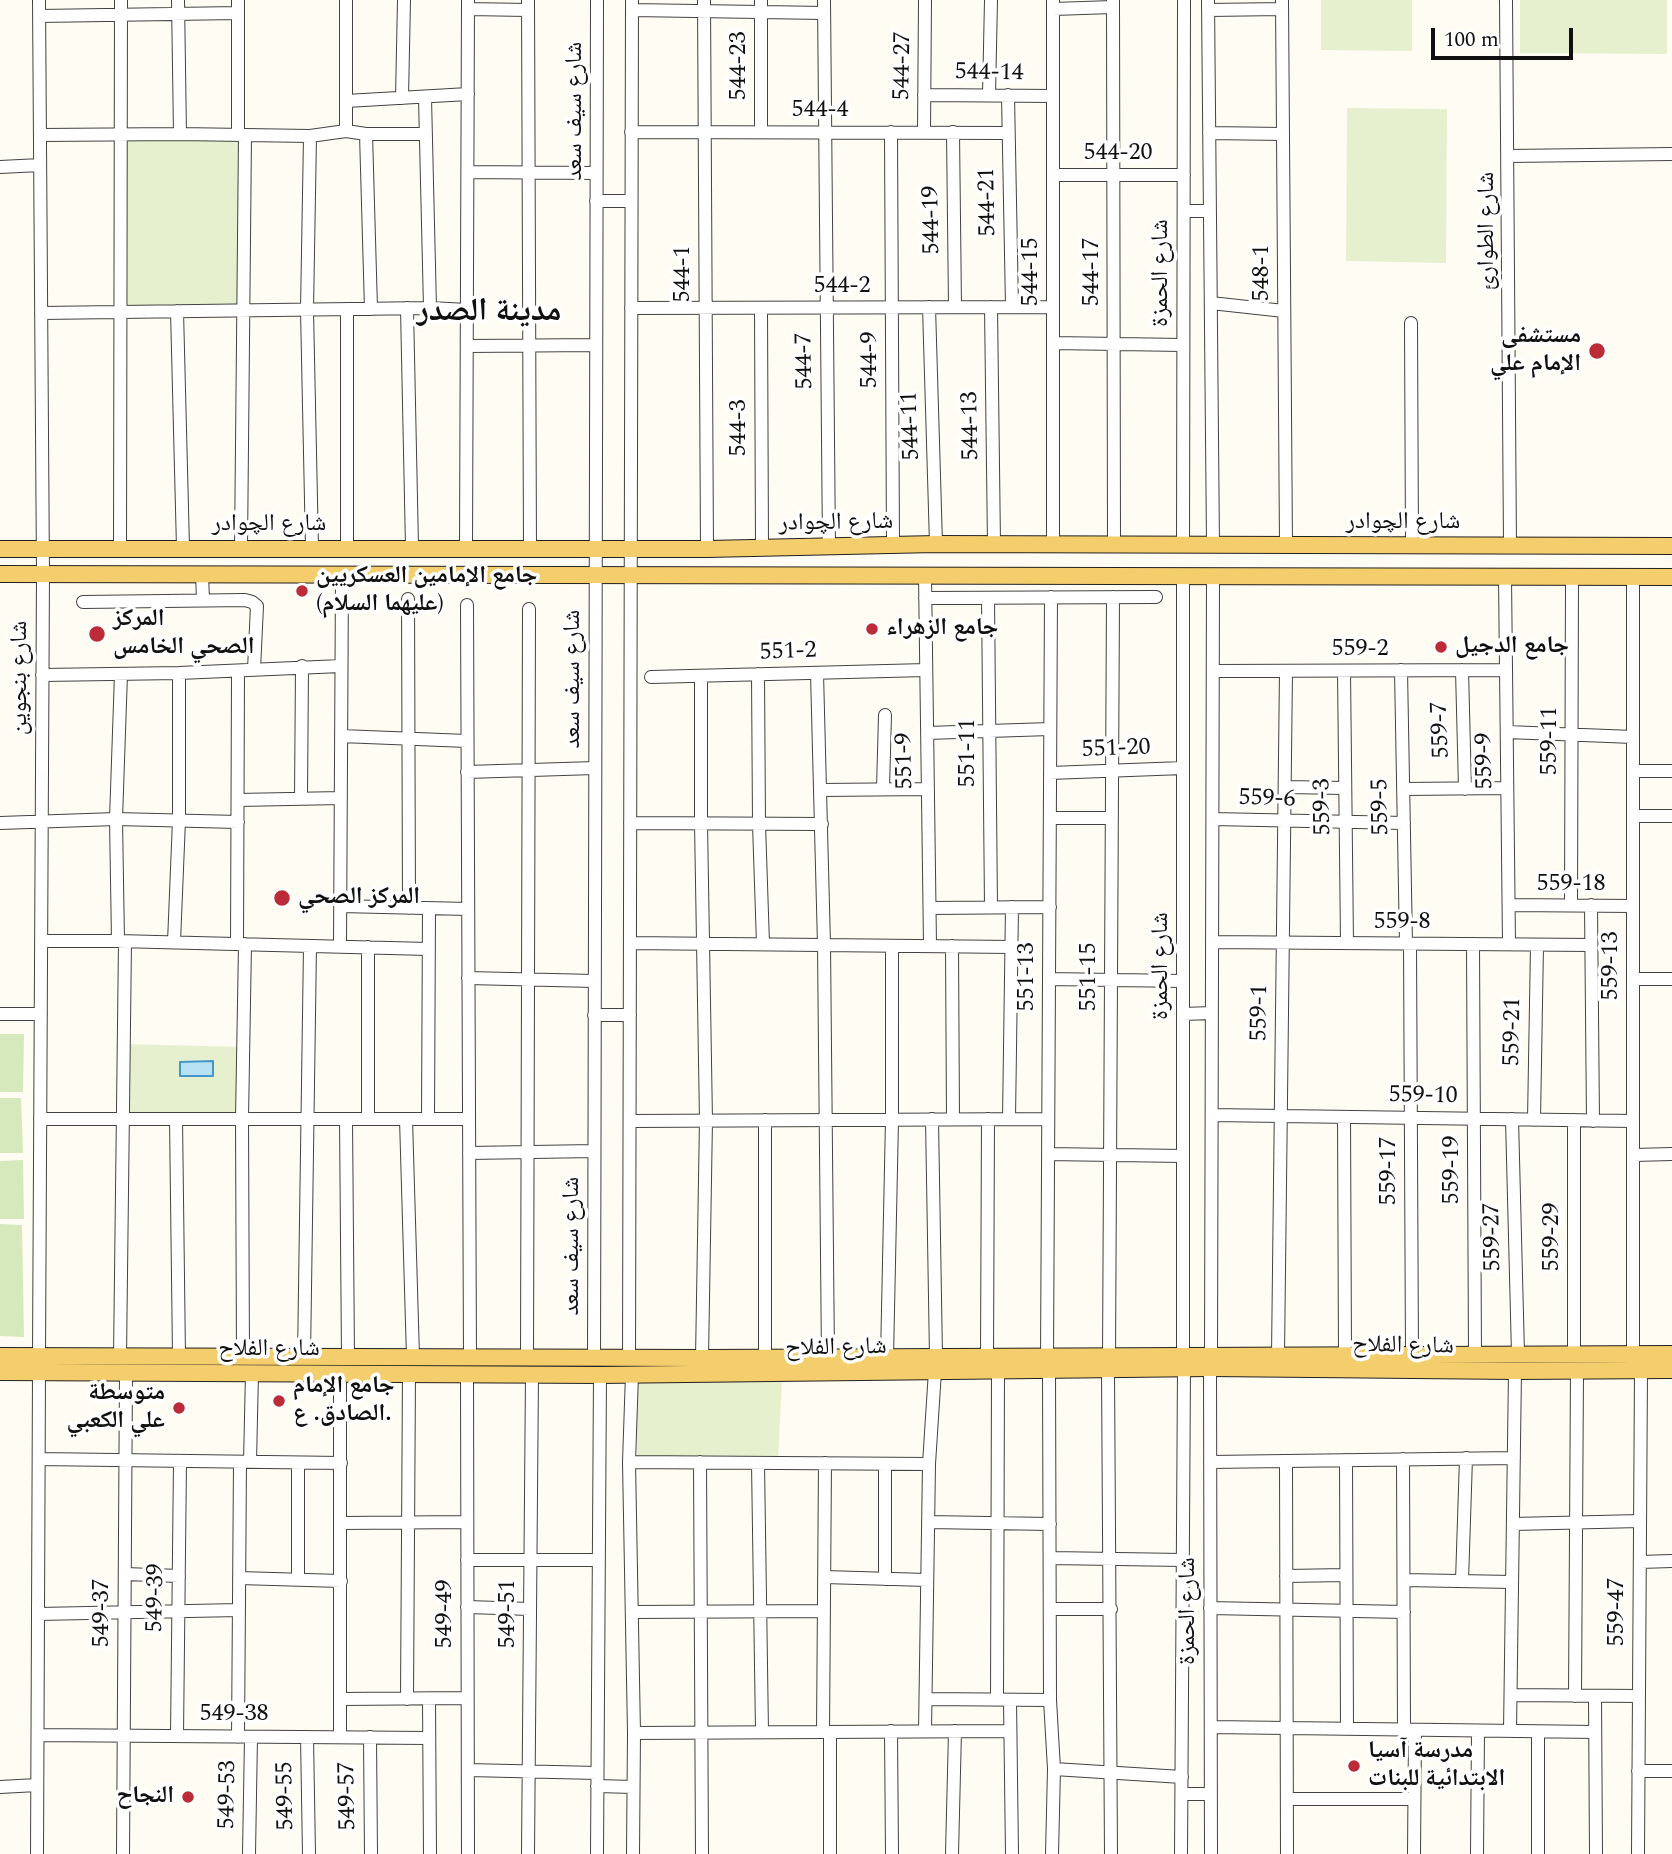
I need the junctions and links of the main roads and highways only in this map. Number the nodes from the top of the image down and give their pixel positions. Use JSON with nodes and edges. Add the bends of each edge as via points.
{"nodes":[{"id":1,"x":1432,"y":546,"type":"junction"},
{"id":2,"x":1672,"y":546,"type":"edge"},
{"id":3,"x":0,"y":549,"type":"edge"},
{"id":4,"x":0,"y":574,"type":"edge"},
{"id":5,"x":1432,"y":576,"type":"junction"},
{"id":6,"x":1672,"y":577,"type":"edge"},
{"id":7,"x":1672,"y":1354,"type":"edge"},
{"id":8,"x":0,"y":1356,"type":"edge"},
{"id":9,"x":1210,"y":1362,"type":"junction"},
{"id":10,"x":39,"y":1364,"type":"junction"},
{"id":11,"x":123,"y":1364,"type":"junction"},
{"id":12,"x":935,"y":1364,"type":"junction"},
{"id":13,"x":1048,"y":1364,"type":"junction"},
{"id":14,"x":468,"y":1365,"type":"junction"},
{"id":15,"x":1672,"y":1370,"type":"edge"},
{"id":16,"x":0,"y":1372,"type":"edge"}],
"edges":[{"from":1,"to":2,"type":"main road","name":"شارع الچوادر"},
{"from":1,"to":3,"type":"main road","name":"شارع الچوادر"},
{"from":1,"to":5,"type":"main road"},
{"from":4,"to":5,"type":"main road","name":"شارع الچوادر"},
{"from":5,"to":6,"type":"main road","name":"شارع الچوادر"},
{"from":7,"to":9,"type":"main road","name":"شارع الفلاح","via":[[1278,1355]]},
{"from":8,"to":10,"type":"main road","name":"شارع الفلاح"},
{"from":9,"to":13,"type":"main road","name":"شارع الفلاح"},
{"from":9,"to":15,"type":"main road","name":"شارع الفلاح","via":[[1515,1371]]},
{"from":10,"to":11,"type":"main road","name":"شارع الفلاح"},
{"from":10,"to":16,"type":"main road","name":"شارع الفلاح"},
{"from":11,"to":14,"type":"main road","name":"شارع الفلاح","via":[[252,1373],[409,1373]]},
{"from":11,"to":14,"type":"main road","name":"شارع الفلاح","via":[[179,1357],[413,1357]]},
{"from":12,"to":13,"type":"main road","name":"شارع الفلاح","via":[[987,1357]]},
{"from":12,"to":13,"type":"main road","name":"شارع الفلاح","via":[[998,1371]]},
{"from":12,"to":14,"type":"main road","name":"شارع الفلاح","via":[[600,1375],[532,1374]]},
{"from":12,"to":14,"type":"main road","name":"شارع الفلاح","via":[[887,1357],[527,1357]]}]}
